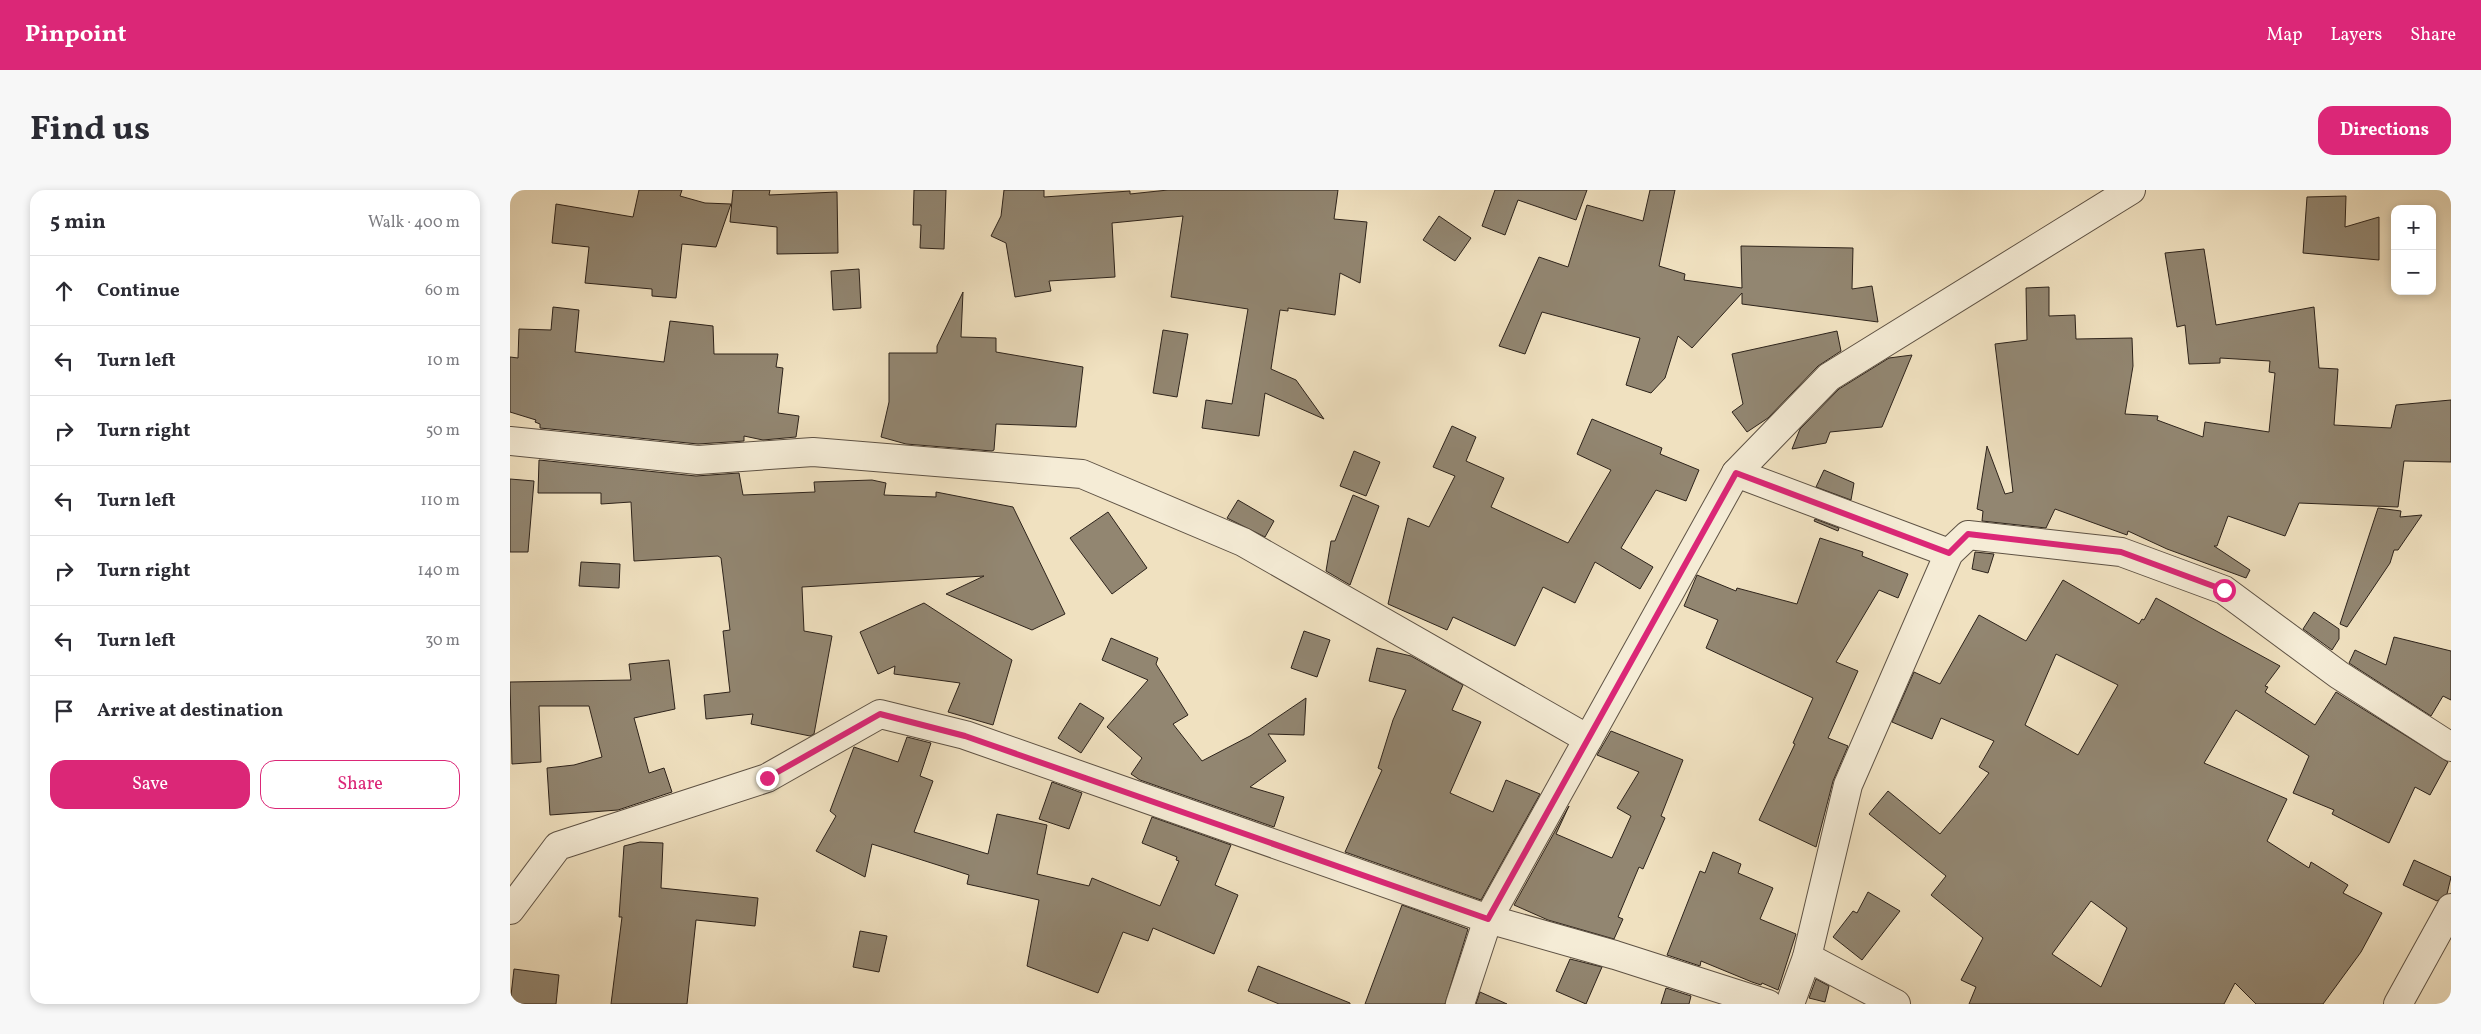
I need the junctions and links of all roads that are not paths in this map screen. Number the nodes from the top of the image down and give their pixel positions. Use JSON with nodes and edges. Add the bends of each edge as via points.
{"nodes":[{"id":1,"x":2131,"y":190,"type":"edge"},
{"id":2,"x":510,"y":441,"type":"edge"},
{"id":3,"x":1736,"y":473,"type":"junction"},
{"id":4,"x":1949,"y":553,"type":"junction"},
{"id":5,"x":1588,"y":739,"type":"junction"},
{"id":6,"x":2451,"y":747,"type":"edge"},
{"id":7,"x":2451,"y":908,"type":"edge"},
{"id":8,"x":510,"y":910,"type":"edge"},
{"id":9,"x":1488,"y":919,"type":"junction"},
{"id":10,"x":1807,"y":957,"type":"junction"},
{"id":11,"x":1460,"y":1004,"type":"edge"},
{"id":12,"x":1768,"y":1004,"type":"edge"},
{"id":13,"x":1790,"y":1004,"type":"edge"},
{"id":14,"x":1896,"y":1004,"type":"edge"},
{"id":15,"x":2398,"y":1004,"type":"edge"}],
"edges":[{"from":1,"to":3,"type":"street","via":[[1829,377]]},
{"from":2,"to":5,"type":"street","via":[[698,460],[813,452],[1082,474],[1243,542]]},
{"from":3,"to":4,"type":"street"},
{"from":3,"to":5,"type":"street"},
{"from":4,"to":6,"type":"street","via":[[1968,534],[2121,552],[2224,590],[2339,675]]},
{"from":4,"to":10,"type":"street","via":[[1848,785]]},
{"from":5,"to":9,"type":"street"},
{"from":7,"to":15,"type":"street"},
{"from":8,"to":9,"type":"street","via":[[558,846],[767,778],[880,714],[965,736]]},
{"from":9,"to":11,"type":"street"},
{"from":9,"to":12,"type":"street"},
{"from":10,"to":13,"type":"street"},
{"from":10,"to":14,"type":"street"}]}
